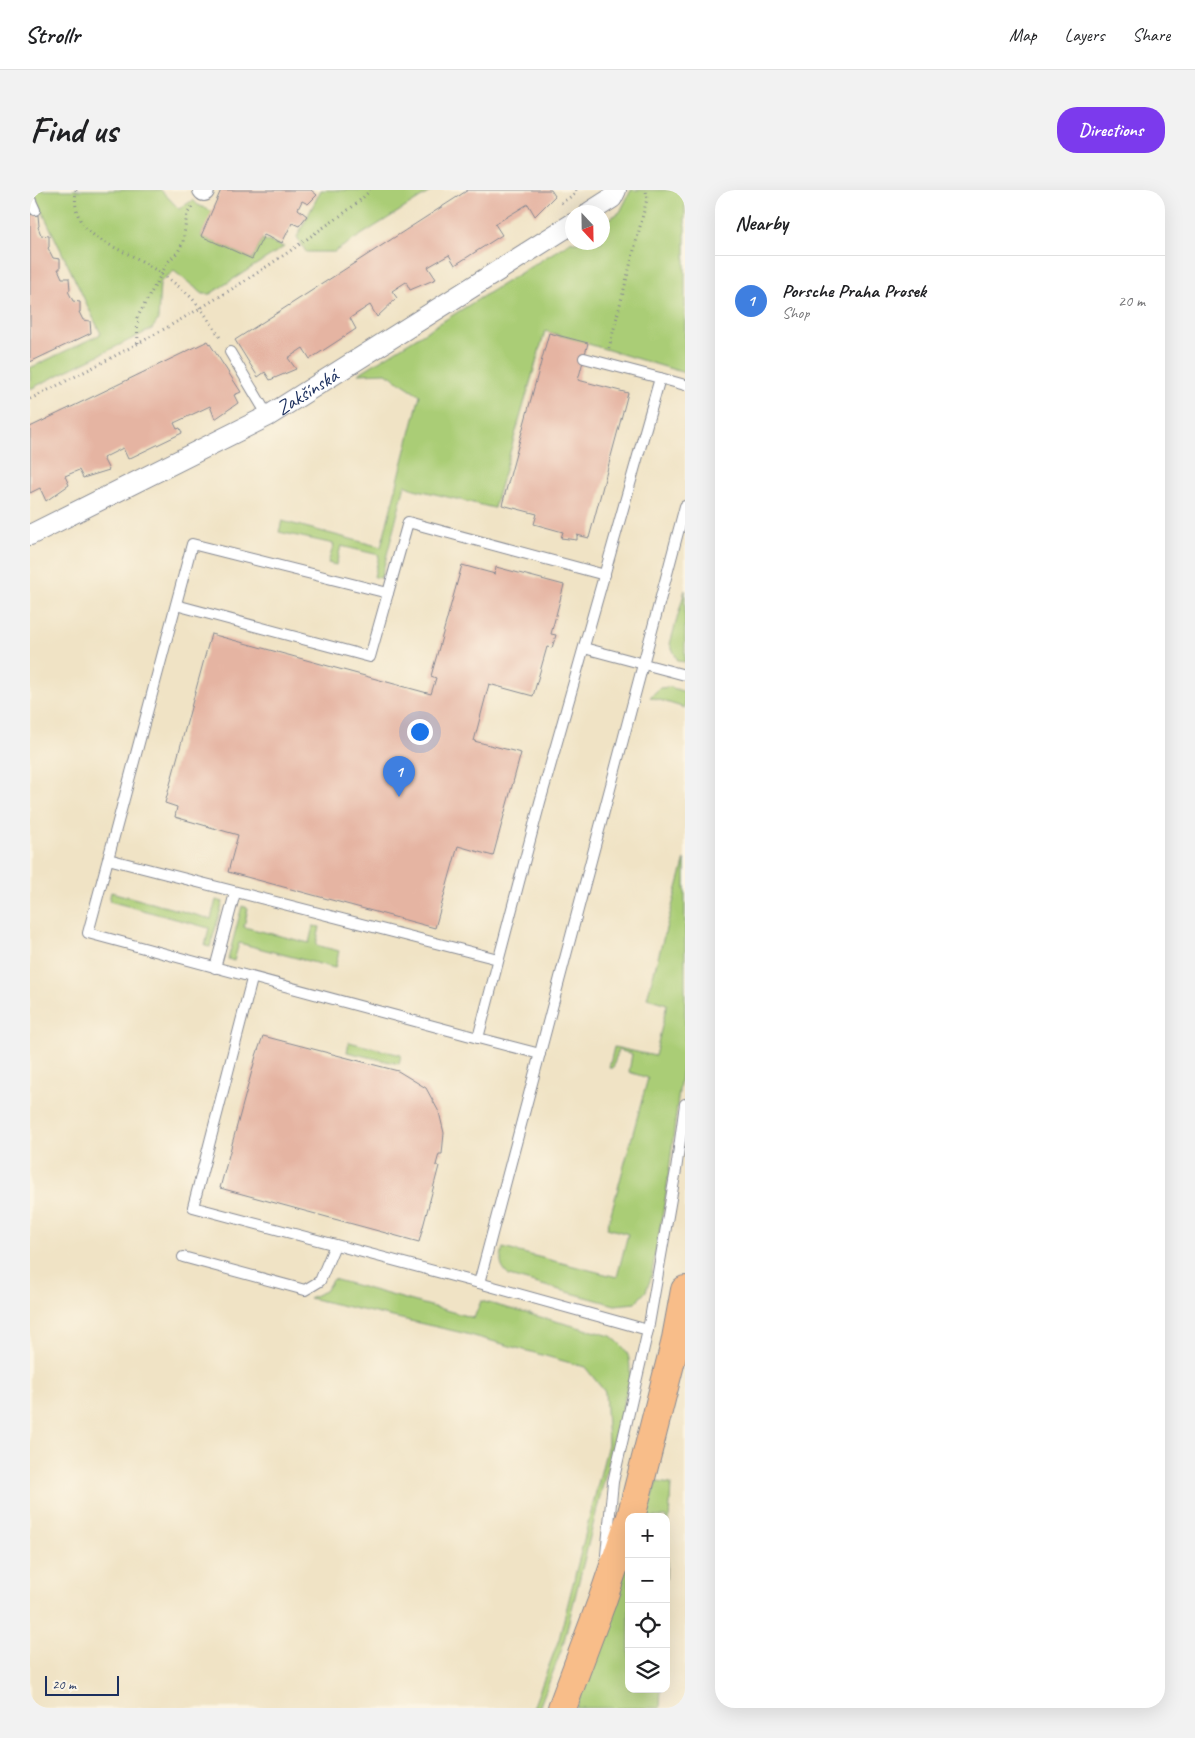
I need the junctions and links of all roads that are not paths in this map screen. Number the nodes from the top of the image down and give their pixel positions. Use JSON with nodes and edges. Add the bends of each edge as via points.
{"nodes":[{"id":1,"x":616,"y":190,"type":"edge"},
{"id":2,"x":30,"y":199,"type":"edge"},
{"id":3,"x":601,"y":205,"type":"edge"},
{"id":4,"x":35,"y":210,"type":"dead end"},
{"id":5,"x":565,"y":228,"type":"edge"},
{"id":6,"x":230,"y":352,"type":"road end"},
{"id":7,"x":584,"y":358,"type":"dead end"},
{"id":8,"x":660,"y":378,"type":"junction"},
{"id":9,"x":685,"y":385,"type":"edge"},
{"id":10,"x":268,"y":416,"type":"junction"},
{"id":11,"x":685,"y":506,"type":"edge"},
{"id":12,"x":30,"y":535,"type":"edge"},
{"id":13,"x":605,"y":575,"type":"junction"},
{"id":14,"x":388,"y":593,"type":"junction"},
{"id":15,"x":176,"y":605,"type":"junction"},
{"id":16,"x":584,"y":648,"type":"junction"},
{"id":17,"x":642,"y":664,"type":"junction"},
{"id":18,"x":685,"y":675,"type":"edge"},
{"id":19,"x":108,"y":859,"type":"junction"},
{"id":20,"x":236,"y":893,"type":"junction"},
{"id":21,"x":498,"y":959,"type":"junction"},
{"id":22,"x":215,"y":968,"type":"junction"},
{"id":23,"x":252,"y":979,"type":"junction"},
{"id":24,"x":478,"y":1038,"type":"junction"},
{"id":25,"x":540,"y":1054,"type":"junction"},
{"id":26,"x":685,"y":1104,"type":"edge"},
{"id":27,"x":335,"y":1245,"type":"junction"},
{"id":28,"x":183,"y":1256,"type":"dead end"},
{"id":29,"x":479,"y":1283,"type":"junction"},
{"id":30,"x":685,"y":1290,"type":"edge"},
{"id":31,"x":648,"y":1330,"type":"junction"},
{"id":32,"x":632,"y":1513,"type":"edge"},
{"id":33,"x":625,"y":1534,"type":"edge"},
{"id":34,"x":602,"y":1602,"type":"junction"},
{"id":35,"x":562,"y":1708,"type":"edge"}],
"edges":[{"from":1,"to":3,"type":"street","via":[[612,198]]},
{"from":2,"to":4,"type":"lane"},
{"from":5,"to":10,"type":"street","name":"Zakšínská"},
{"from":6,"to":10,"type":"lane"},
{"from":7,"to":8,"type":"lane"},
{"from":8,"to":9,"type":"lane"},
{"from":8,"to":13,"type":"lane"},
{"from":10,"to":12,"type":"street","name":"Zakšínská"},
{"from":11,"to":17,"type":"lane"},
{"from":13,"to":14,"type":"lane","via":[[408,522]]},
{"from":13,"to":16,"type":"lane"},
{"from":14,"to":15,"type":"lane","via":[[192,544]]},
{"from":14,"to":15,"type":"lane","via":[[370,657]]},
{"from":15,"to":19,"type":"lane"},
{"from":16,"to":17,"type":"lane"},
{"from":16,"to":21,"type":"lane"},
{"from":17,"to":18,"type":"lane"},
{"from":17,"to":25,"type":"lane"},
{"from":19,"to":20,"type":"lane"},
{"from":19,"to":22,"type":"lane","via":[[88,933]]},
{"from":20,"to":21,"type":"lane"},
{"from":20,"to":22,"type":"lane"},
{"from":21,"to":24,"type":"lane"},
{"from":22,"to":23,"type":"lane"},
{"from":23,"to":24,"type":"lane"},
{"from":23,"to":27,"type":"lane","via":[[193,1207]]},
{"from":24,"to":25,"type":"lane"},
{"from":25,"to":29,"type":"lane"},
{"from":26,"to":31,"type":"lane"},
{"from":27,"to":28,"type":"lane","via":[[320,1281],[305,1290]]},
{"from":27,"to":29,"type":"lane"},
{"from":29,"to":31,"type":"lane"},
{"from":30,"to":32,"type":"highway","via":[[675,1344]]},
{"from":31,"to":34,"type":"lane","via":[[613,1482]]},
{"from":33,"to":34,"type":"highway"},
{"from":34,"to":35,"type":"highway"}]}
